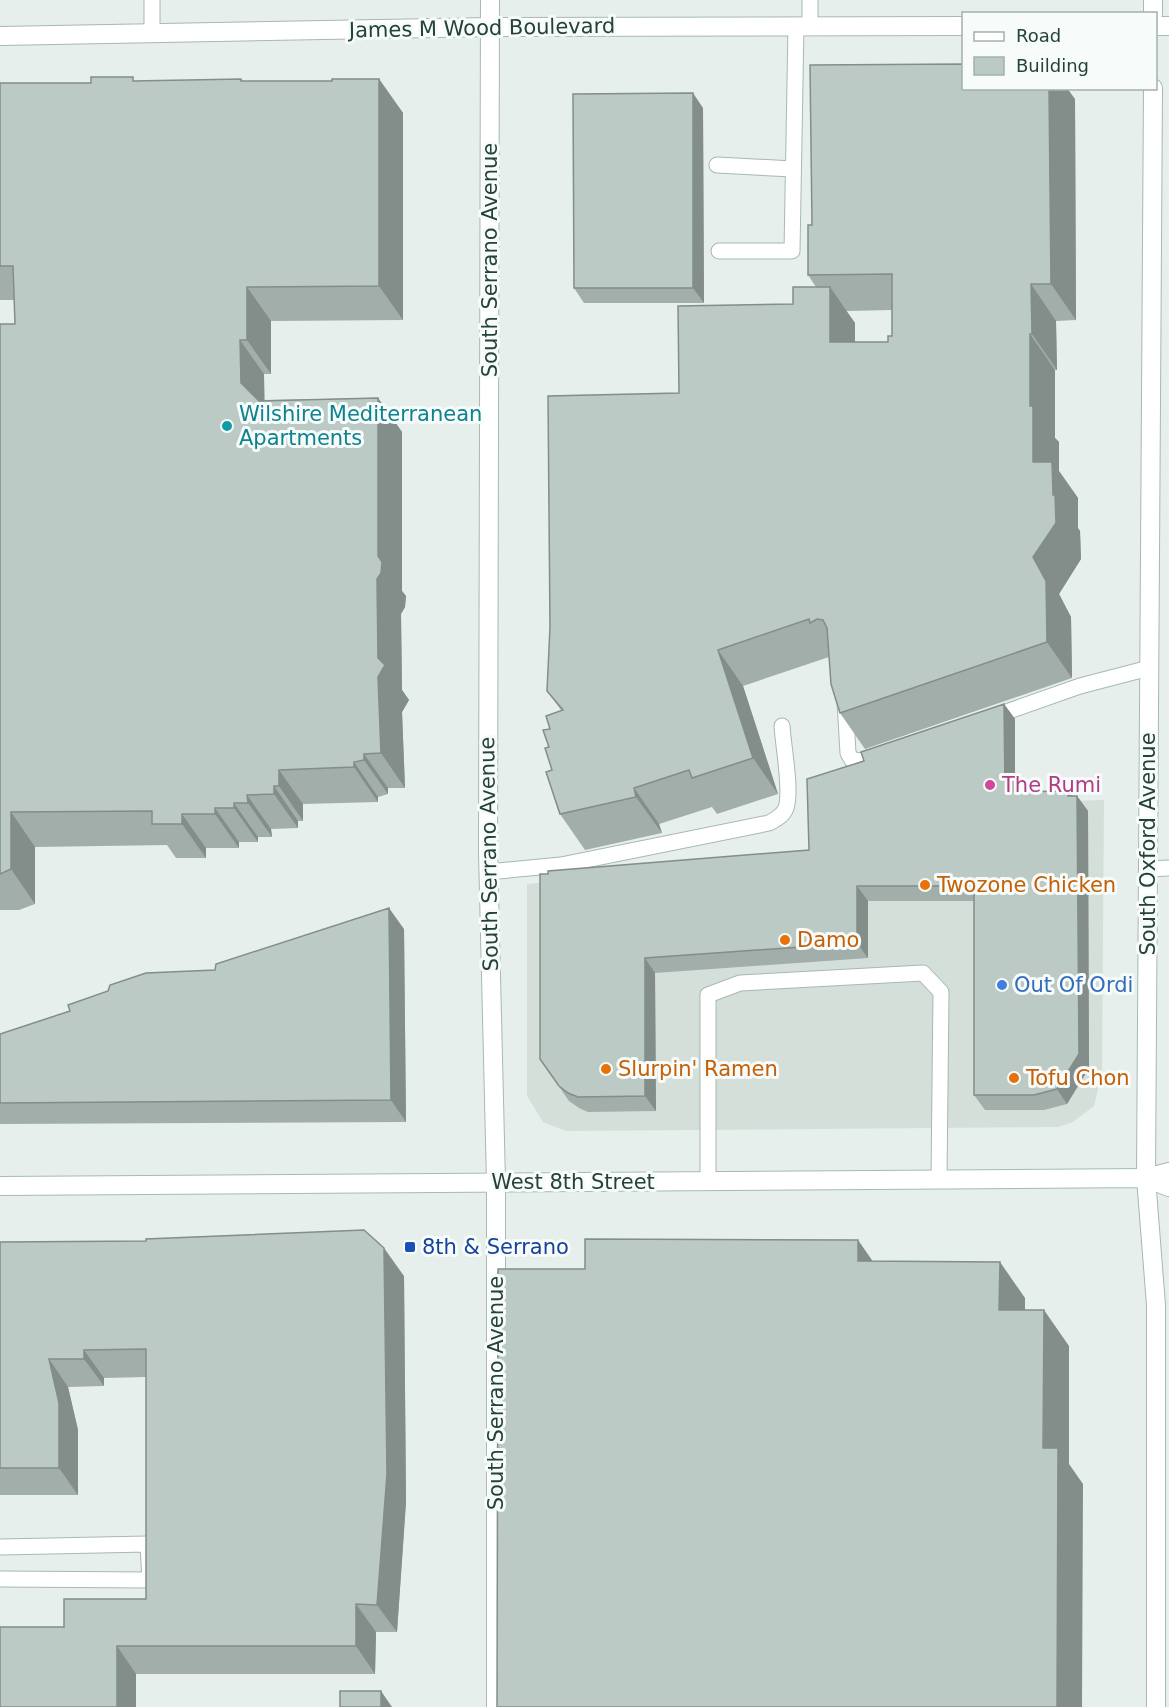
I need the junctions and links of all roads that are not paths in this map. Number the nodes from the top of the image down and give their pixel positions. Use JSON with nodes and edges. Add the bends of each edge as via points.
{"nodes":[{"id":1,"x":152,"y":0,"type":"edge"},
{"id":2,"x":490,"y":0,"type":"edge"},
{"id":3,"x":810,"y":0,"type":"edge"},
{"id":4,"x":803,"y":26,"type":"junction"},
{"id":5,"x":962,"y":26,"type":"edge"},
{"id":6,"x":491,"y":27,"type":"junction"},
{"id":7,"x":152,"y":33,"type":"junction"},
{"id":8,"x":0,"y":36,"type":"edge"},
{"id":9,"x":1153,"y":90,"type":"edge"},
{"id":10,"x":717,"y":165,"type":"dead end"},
{"id":11,"x":793,"y":169,"type":"junction"},
{"id":12,"x":719,"y":251,"type":"dead end"},
{"id":13,"x":1149,"y":668,"type":"junction"},
{"id":14,"x":844,"y":687,"type":"edge"},
{"id":15,"x":977,"y":723,"type":"edge"},
{"id":16,"x":782,"y":726,"type":"dead end"},
{"id":17,"x":901,"y":749,"type":"edge"},
{"id":18,"x":1169,"y":868,"type":"edge"},
{"id":19,"x":1148,"y":869,"type":"junction"},
{"id":20,"x":488,"y":872,"type":"junction"},
{"id":21,"x":1169,"y":1172,"type":"edge"},
{"id":22,"x":1146,"y":1179,"type":"junction"},
{"id":23,"x":939,"y":1180,"type":"junction"},
{"id":24,"x":708,"y":1181,"type":"junction"},
{"id":25,"x":496,"y":1182,"type":"junction"},
{"id":26,"x":0,"y":1186,"type":"edge"},
{"id":27,"x":1169,"y":1187,"type":"edge"},
{"id":28,"x":0,"y":1547,"type":"edge"},
{"id":29,"x":0,"y":1579,"type":"edge"},
{"id":30,"x":496,"y":1707,"type":"edge"},
{"id":31,"x":1156,"y":1707,"type":"edge"}],
"edges":[{"from":1,"to":7,"type":"lane"},
{"from":2,"to":6,"type":"street","name":"South Serrano Avenue"},
{"from":3,"to":4,"type":"lane"},
{"from":4,"to":5,"type":"street","name":"James M Wood Boulevard"},
{"from":4,"to":6,"type":"street","name":"James M Wood Boulevard"},
{"from":4,"to":11,"type":"lane"},
{"from":6,"to":7,"type":"street","name":"James M Wood Boulevard"},
{"from":6,"to":20,"type":"street","name":"South Serrano Avenue"},
{"from":7,"to":8,"type":"street","name":"James M Wood Boulevard"},
{"from":9,"to":13,"type":"street","name":"South Oxford Avenue"},
{"from":10,"to":11,"type":"lane"},
{"from":11,"to":12,"type":"lane","via":[[792,251]]},
{"from":13,"to":15,"type":"lane","via":[[1080,686]]},
{"from":13,"to":19,"type":"street","name":"South Oxford Avenue"},
{"from":14,"to":17,"type":"lane","via":[[848,753],[852,760],[860,762]]},
{"from":16,"to":20,"type":"lane","via":[[788,796],[786,809],[769,823],[561,865]]},
{"from":18,"to":19,"type":"lane"},
{"from":19,"to":22,"type":"street","name":"South Oxford Avenue"},
{"from":20,"to":25,"type":"street","name":"South Serrano Avenue"},
{"from":21,"to":22,"type":"street","name":"West 8th Street"},
{"from":22,"to":23,"type":"street","name":"West 8th Street"},
{"from":22,"to":27,"type":"street","name":"West 8th Street"},
{"from":22,"to":31,"type":"street","name":"South Oxford Avenue","via":[[1156,1305]]},
{"from":23,"to":24,"type":"street","name":"West 8th Street"},
{"from":23,"to":24,"type":"lane","via":[[941,992],[923,973],[740,983],[708,996]]},
{"from":24,"to":25,"type":"street","name":"West 8th Street"},
{"from":25,"to":26,"type":"street","name":"West 8th Street"},
{"from":25,"to":30,"type":"street","name":"South Serrano Avenue"},
{"from":28,"to":29,"type":"lane","via":[[148,1544],[150,1580]]}]}
